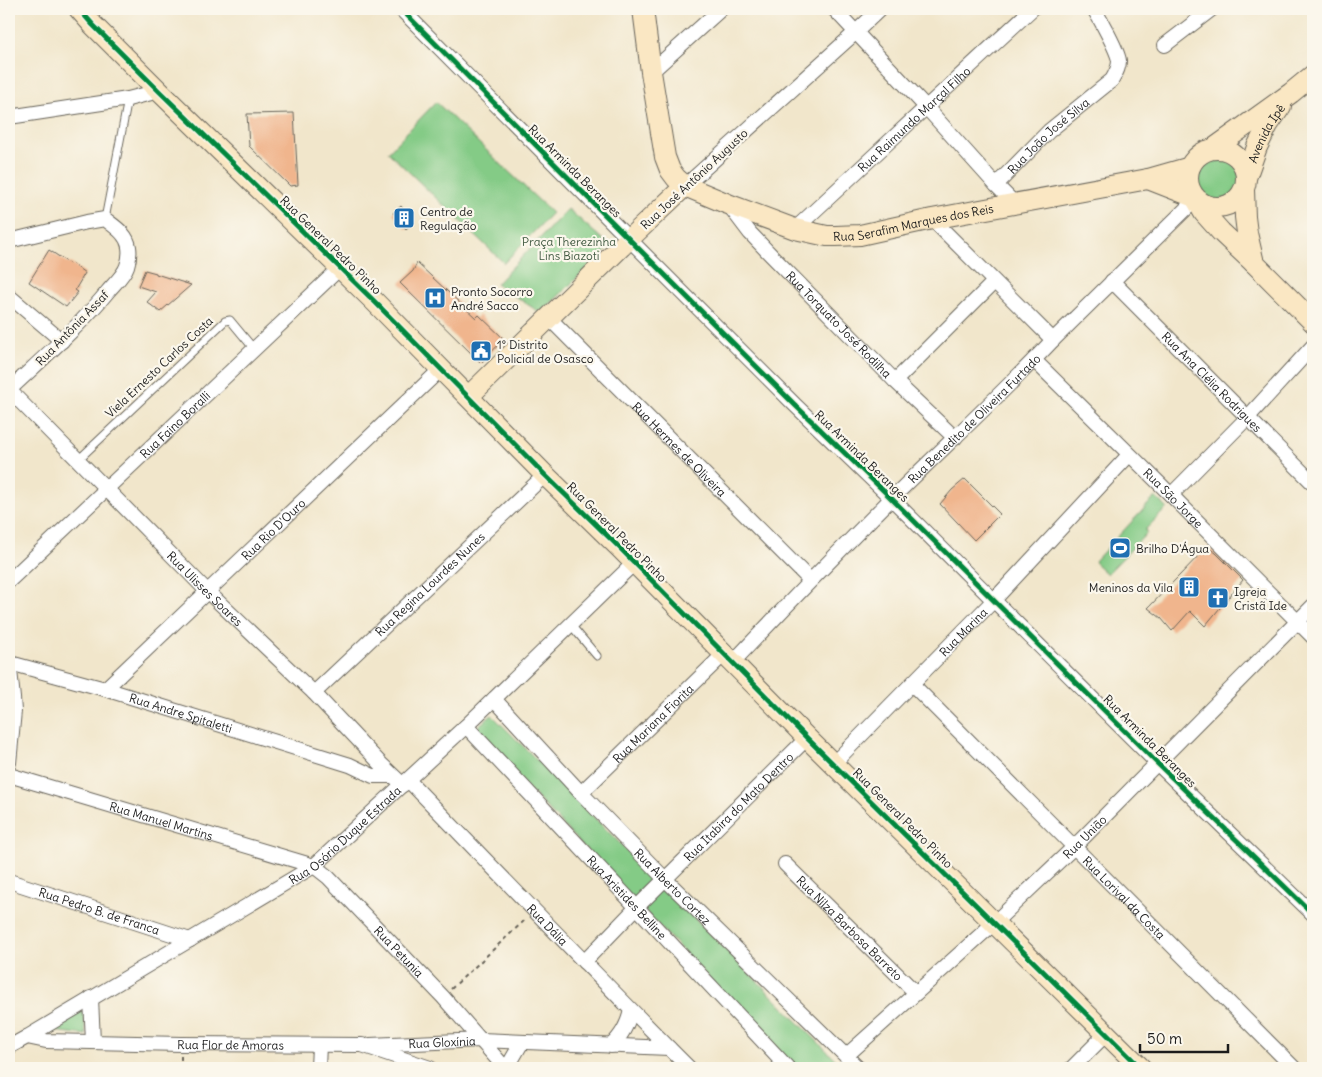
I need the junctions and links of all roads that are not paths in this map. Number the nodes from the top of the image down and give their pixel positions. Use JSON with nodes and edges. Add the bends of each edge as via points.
{"nodes":[{"id":1,"x":79,"y":9,"type":"edge"},
{"id":2,"x":401,"y":9,"type":"edge"},
{"id":3,"x":643,"y":9,"type":"edge"},
{"id":4,"x":721,"y":9,"type":"edge"},
{"id":5,"x":834,"y":9,"type":"edge"},
{"id":6,"x":880,"y":9,"type":"edge"},
{"id":7,"x":1032,"y":9,"type":"edge"},
{"id":8,"x":1094,"y":9,"type":"edge"},
{"id":9,"x":1212,"y":9,"type":"edge"},
{"id":10,"x":856,"y":32,"type":"junction"},
{"id":11,"x":1164,"y":46,"type":"dead end"},
{"id":12,"x":650,"y":72,"type":"junction"},
{"id":13,"x":1313,"y":75,"type":"edge"},
{"id":14,"x":159,"y":90,"type":"junction"},
{"id":15,"x":1291,"y":93,"type":"junction"},
{"id":16,"x":128,"y":99,"type":"junction"},
{"id":17,"x":926,"y":107,"type":"junction"},
{"id":18,"x":9,"y":116,"type":"edge"},
{"id":19,"x":1213,"y":150,"type":"junction"},
{"id":20,"x":1190,"y":167,"type":"junction"},
{"id":21,"x":1148,"y":179,"type":"junction"},
{"id":22,"x":1245,"y":184,"type":"junction"},
{"id":23,"x":996,"y":185,"type":"junction"},
{"id":24,"x":685,"y":186,"type":"junction"},
{"id":25,"x":1195,"y":198,"type":"junction"},
{"id":26,"x":728,"y":204,"type":"junction"},
{"id":27,"x":1015,"y":204,"type":"junction"},
{"id":28,"x":105,"y":219,"type":"junction"},
{"id":29,"x":932,"y":219,"type":"junction"},
{"id":30,"x":795,"y":229,"type":"junction"},
{"id":31,"x":629,"y":239,"type":"junction"},
{"id":32,"x":9,"y":241,"type":"edge"},
{"id":33,"x":1254,"y":263,"type":"junction"},
{"id":34,"x":340,"y":268,"type":"junction"},
{"id":35,"x":1112,"y":281,"type":"junction"},
{"id":36,"x":994,"y":282,"type":"junction"},
{"id":37,"x":9,"y":296,"type":"edge"},
{"id":38,"x":550,"y":318,"type":"junction"},
{"id":39,"x":1313,"y":322,"type":"edge"},
{"id":40,"x":1053,"y":340,"type":"junction"},
{"id":41,"x":62,"y":341,"type":"junction"},
{"id":42,"x":1313,"y":346,"type":"edge"},
{"id":43,"x":254,"y":349,"type":"junction"},
{"id":44,"x":1034,"y":360,"type":"junction"},
{"id":45,"x":441,"y":369,"type":"junction"},
{"id":46,"x":895,"y":381,"type":"junction"},
{"id":47,"x":9,"y":390,"type":"edge"},
{"id":48,"x":469,"y":396,"type":"junction"},
{"id":49,"x":1248,"y":417,"type":"junction"},
{"id":50,"x":955,"y":438,"type":"junction"},
{"id":51,"x":1129,"y":455,"type":"junction"},
{"id":52,"x":78,"y":460,"type":"junction"},
{"id":53,"x":545,"y":475,"type":"junction"},
{"id":54,"x":1313,"y":483,"type":"edge"},
{"id":55,"x":107,"y":488,"type":"junction"},
{"id":56,"x":1171,"y":495,"type":"junction"},
{"id":57,"x":892,"y":498,"type":"junction"},
{"id":58,"x":634,"y":562,"type":"junction"},
{"id":59,"x":9,"y":580,"type":"edge"},
{"id":60,"x":810,"y":580,"type":"junction"},
{"id":61,"x":208,"y":592,"type":"junction"},
{"id":62,"x":994,"y":600,"type":"junction"},
{"id":63,"x":1313,"y":606,"type":"edge"},
{"id":64,"x":1299,"y":622,"type":"junction"},
{"id":65,"x":570,"y":624,"type":"junction"},
{"id":66,"x":1313,"y":637,"type":"edge"},
{"id":67,"x":597,"y":656,"type":"dead end"},
{"id":68,"x":728,"y":659,"type":"junction"},
{"id":69,"x":9,"y":662,"type":"edge"},
{"id":70,"x":912,"y":684,"type":"junction"},
{"id":71,"x":105,"y":689,"type":"junction"},
{"id":72,"x":314,"y":693,"type":"junction"},
{"id":73,"x":494,"y":699,"type":"junction"},
{"id":74,"x":466,"y":726,"type":"junction"},
{"id":75,"x":807,"y":738,"type":"junction"},
{"id":76,"x":9,"y":763,"type":"edge"},
{"id":77,"x":380,"y":763,"type":"junction"},
{"id":78,"x":834,"y":763,"type":"junction"},
{"id":79,"x":1157,"y":763,"type":"junction"},
{"id":80,"x":350,"y":765,"type":"junction"},
{"id":81,"x":9,"y":775,"type":"edge"},
{"id":82,"x":401,"y":780,"type":"junction"},
{"id":83,"x":581,"y":793,"type":"junction"},
{"id":84,"x":1074,"y":848,"type":"junction"},
{"id":85,"x":785,"y":864,"type":"dead end"},
{"id":86,"x":314,"y":866,"type":"junction"},
{"id":87,"x":665,"y":879,"type":"junction"},
{"id":88,"x":9,"y":881,"type":"edge"},
{"id":89,"x":636,"y":908,"type":"junction"},
{"id":90,"x":1313,"y":914,"type":"edge"},
{"id":91,"x":994,"y":923,"type":"junction"},
{"id":92,"x":190,"y":940,"type":"junction"},
{"id":93,"x":584,"y":962,"type":"junction"},
{"id":94,"x":916,"y":993,"type":"junction"},
{"id":95,"x":91,"y":998,"type":"junction"},
{"id":96,"x":631,"y":1011,"type":"junction"},
{"id":97,"x":1106,"y":1034,"type":"junction"},
{"id":98,"x":27,"y":1037,"type":"junction"},
{"id":99,"x":481,"y":1040,"type":"junction"},
{"id":100,"x":93,"y":1042,"type":"junction"},
{"id":101,"x":522,"y":1042,"type":"junction"},
{"id":102,"x":320,"y":1046,"type":"junction"},
{"id":103,"x":362,"y":1046,"type":"junction"},
{"id":104,"x":612,"y":1046,"type":"junction"},
{"id":105,"x":9,"y":1047,"type":"edge"},
{"id":106,"x":669,"y":1048,"type":"junction"},
{"id":107,"x":846,"y":1056,"type":"junction"},
{"id":108,"x":318,"y":1068,"type":"edge"},
{"id":109,"x":430,"y":1068,"type":"edge"},
{"id":110,"x":506,"y":1068,"type":"edge"},
{"id":111,"x":689,"y":1068,"type":"edge"},
{"id":112,"x":788,"y":1068,"type":"edge"},
{"id":113,"x":858,"y":1068,"type":"edge"},
{"id":114,"x":1072,"y":1068,"type":"edge"},
{"id":115,"x":1141,"y":1068,"type":"edge"},
{"id":116,"x":1294,"y":1068,"type":"edge"}],
"edges":[{"from":1,"to":14,"type":"street","name":"Rua General Pedro Pinho"},
{"from":2,"to":31,"type":"street","name":"Rua Arminda Beranges"},
{"from":3,"to":12,"type":"street"},
{"from":4,"to":12,"type":"street"},
{"from":5,"to":10,"type":"street"},
{"from":6,"to":10,"type":"street","name":"Rua José Antônio Augusto"},
{"from":7,"to":17,"type":"street","name":"Rua Raimundo Marçal Filho"},
{"from":8,"to":23,"type":"street","name":"Rua João José Silva","via":[[1119,61],[1115,76],[1049,131]]},
{"from":9,"to":11,"type":"street"},
{"from":10,"to":17,"type":"street"},
{"from":10,"to":24,"type":"street","name":"Rua José Antônio Augusto"},
{"from":12,"to":24,"type":"street","via":[[665,157],[670,170]]},
{"from":13,"to":15,"type":"street","name":"Avenida Ipê"},
{"from":14,"to":16,"type":"street"},
{"from":14,"to":34,"type":"street","name":"Rua General Pedro Pinho"},
{"from":15,"to":19,"type":"street","name":"Avenida Ipê"},
{"from":15,"to":22,"type":"street","name":"Avenida Ipê","via":[[1257,147]]},
{"from":16,"to":18,"type":"street"},
{"from":16,"to":28,"type":"lane"},
{"from":17,"to":23,"type":"street"},
{"from":17,"to":30,"type":"street","name":"Rua Raimundo Marçal Filho"},
{"from":19,"to":20,"type":"street","via":[[1203,152]]},
{"from":19,"to":22,"type":"street","via":[[1232,153],[1240,160]]},
{"from":20,"to":21,"type":"street","name":"Rua Serafim Marques dos Reis"},
{"from":20,"to":25,"type":"street","via":[[1188,182]]},
{"from":21,"to":25,"type":"street"},
{"from":21,"to":27,"type":"street","name":"Rua Serafim Marques dos Reis"},
{"from":22,"to":25,"type":"street","via":[[1240,196],[1223,207],[1204,204]]},
{"from":22,"to":33,"type":"street","via":[[1246,225]]},
{"from":23,"to":27,"type":"street"},
{"from":24,"to":26,"type":"street","name":"Rua Serafim Marques dos Reis"},
{"from":24,"to":31,"type":"street","name":"Rua José Antônio Augusto"},
{"from":25,"to":33,"type":"street","via":[[1221,232]]},
{"from":25,"to":35,"type":"street","name":"Rua Benedito de Oliveira Furtado"},
{"from":26,"to":30,"type":"street","name":"Rua Serafim Marques dos Reis"},
{"from":26,"to":46,"type":"street","name":"Rua Torquato José Rodilha","via":[[750,233]]},
{"from":27,"to":29,"type":"street","name":"Rua Serafim Marques dos Reis"},
{"from":28,"to":32,"type":"street"},
{"from":28,"to":41,"type":"street","name":"Rua Antônia Assaf","via":[[125,236],[129,246],[127,267]]},
{"from":29,"to":30,"type":"street","name":"Rua Serafim Marques dos Reis","via":[[860,235],[827,236]]},
{"from":29,"to":36,"type":"street"},
{"from":31,"to":38,"type":"street","name":"Rua José Antônio Augusto"},
{"from":31,"to":57,"type":"street","name":"Rua Arminda Beranges"},
{"from":33,"to":39,"type":"street"},
{"from":34,"to":43,"type":"street","name":"Rua Faino Boralli"},
{"from":34,"to":45,"type":"street","name":"Rua General Pedro Pinho"},
{"from":35,"to":40,"type":"street","name":"Rua Benedito de Oliveira Furtado"},
{"from":35,"to":49,"type":"street","name":"Rua Ana Clélia Rodrigues"},
{"from":36,"to":40,"type":"street"},
{"from":36,"to":46,"type":"street"},
{"from":37,"to":41,"type":"street"},
{"from":38,"to":48,"type":"street","name":"Rua José Antônio Augusto"},
{"from":38,"to":60,"type":"street","name":"Rua Hermes de Oliveira"},
{"from":40,"to":44,"type":"street","name":"Rua Benedito de Oliveira Furtado"},
{"from":41,"to":47,"type":"street","name":"Rua Antônia Assaf"},
{"from":42,"to":49,"type":"street"},
{"from":43,"to":52,"type":"lane","name":"Viela Ernesto Carlos Costa","via":[[230,320],[225,321]]},
{"from":43,"to":55,"type":"street","name":"Rua Faino Boralli"},
{"from":44,"to":50,"type":"street","name":"Rua Benedito de Oliveira Furtado"},
{"from":44,"to":51,"type":"street","name":"Rua São Jorge"},
{"from":45,"to":48,"type":"street","name":"Rua General Pedro Pinho"},
{"from":45,"to":61,"type":"street","name":"Rua Rio D'Ouro"},
{"from":46,"to":50,"type":"street","name":"Rua Torquato José Rodilha"},
{"from":47,"to":52,"type":"street","name":"Rua Ulisses Soares"},
{"from":48,"to":53,"type":"street","name":"Rua General Pedro Pinho"},
{"from":49,"to":54,"type":"street","name":"Rua Ana Clélia Rodrigues"},
{"from":49,"to":56,"type":"street"},
{"from":50,"to":57,"type":"street","name":"Rua Benedito de Oliveira Furtado"},
{"from":51,"to":56,"type":"street","name":"Rua São Jorge"},
{"from":51,"to":62,"type":"street","name":"Rua Marina"},
{"from":52,"to":55,"type":"street","name":"Rua Ulisses Soares"},
{"from":53,"to":58,"type":"street","name":"Rua General Pedro Pinho"},
{"from":53,"to":72,"type":"street","name":"Rua Regina Lourdes Nunes"},
{"from":55,"to":59,"type":"street","name":"Rua Faino Boralli"},
{"from":55,"to":61,"type":"street","name":"Rua Ulisses Soares"},
{"from":56,"to":64,"type":"street","name":"Rua São Jorge"},
{"from":57,"to":60,"type":"street","name":"Rua Benedito de Oliveira Furtado"},
{"from":57,"to":62,"type":"street","name":"Rua Arminda Beranges"},
{"from":58,"to":65,"type":"street","name":"Rua Osório Duque Estrada"},
{"from":58,"to":68,"type":"street","name":"Rua General Pedro Pinho"},
{"from":60,"to":68,"type":"street","name":"Rua Benedito de Oliveira Furtado"},
{"from":61,"to":71,"type":"street","name":"Rua Rio D'Ouro"},
{"from":61,"to":72,"type":"street","name":"Rua Ulisses Soares"},
{"from":62,"to":70,"type":"street","name":"Rua Marina"},
{"from":62,"to":79,"type":"street","name":"Rua Arminda Beranges"},
{"from":63,"to":64,"type":"street","name":"Rua União"},
{"from":64,"to":66,"type":"street","name":"Rua São Jorge"},
{"from":64,"to":79,"type":"street","name":"Rua União"},
{"from":65,"to":67,"type":"lane"},
{"from":65,"to":73,"type":"street","name":"Rua Osório Duque Estrada"},
{"from":68,"to":75,"type":"street","name":"Rua General Pedro Pinho"},
{"from":68,"to":83,"type":"street","name":"Rua Mariana Fiorita"},
{"from":69,"to":71,"type":"street","name":"Rua Andre Spitaletti"},
{"from":69,"to":76,"type":"street","via":[[14,698]]},
{"from":70,"to":78,"type":"street","name":"Rua Marina"},
{"from":70,"to":84,"type":"street","name":"Rua Lorival da Costa"},
{"from":71,"to":80,"type":"street","name":"Rua Andre Spitaletti"},
{"from":72,"to":77,"type":"street","name":"Rua Ulisses Soares"},
{"from":73,"to":74,"type":"street","name":"Rua Osório Duque Estrada"},
{"from":73,"to":83,"type":"street","name":"Rua Alberto Cortez"},
{"from":74,"to":82,"type":"street","name":"Rua Osório Duque Estrada"},
{"from":74,"to":89,"type":"street","name":"Rua Aristides Belline"},
{"from":75,"to":78,"type":"street","name":"Rua General Pedro Pinho"},
{"from":75,"to":87,"type":"street","name":"Rua Itabira do Mato Dentro"},
{"from":77,"to":80,"type":"street","name":"Rua Andre Spitaletti"},
{"from":77,"to":82,"type":"street","name":"Rua Ulisses Soares"},
{"from":78,"to":91,"type":"street","name":"Rua General Pedro Pinho"},
{"from":79,"to":84,"type":"street","name":"Rua União"},
{"from":79,"to":90,"type":"street","name":"Rua Arminda Beranges"},
{"from":80,"to":82,"type":"street","name":"Rua Andre Spitaletti","via":[[373,776]]},
{"from":81,"to":86,"type":"street","name":"Rua Manuel Martins"},
{"from":82,"to":86,"type":"street","name":"Rua Osório Duque Estrada"},
{"from":82,"to":93,"type":"street","name":"Rua Dália"},
{"from":83,"to":87,"type":"street","name":"Rua Alberto Cortez"},
{"from":84,"to":91,"type":"street","name":"Rua União"},
{"from":84,"to":116,"type":"street","name":"Rua Lorival da Costa"},
{"from":85,"to":94,"type":"street","name":"Rua Nilza Barbosa Barreto"},
{"from":86,"to":92,"type":"street","name":"Rua Osório Duque Estrada"},
{"from":86,"to":99,"type":"street","name":"Rua Petunia"},
{"from":87,"to":89,"type":"street","name":"Rua Itabira do Mato Dentro"},
{"from":87,"to":107,"type":"street","name":"Rua Alberto Cortez"},
{"from":88,"to":92,"type":"street","name":"Rua Pedro B. de Franca"},
{"from":89,"to":93,"type":"street","name":"Rua Itabira do Mato Dentro"},
{"from":89,"to":112,"type":"street","name":"Rua Aristides Belline"},
{"from":91,"to":94,"type":"street","name":"Rua União"},
{"from":91,"to":97,"type":"street","name":"Rua General Pedro Pinho"},
{"from":92,"to":95,"type":"street","name":"Rua Osório Duque Estrada"},
{"from":93,"to":96,"type":"street","name":"Rua Dália"},
{"from":94,"to":107,"type":"street","name":"Rua União"},
{"from":95,"to":98,"type":"street","name":"Rua Osório Duque Estrada"},
{"from":95,"to":100,"type":"street"},
{"from":96,"to":104,"type":"street","via":[[624,1032]]},
{"from":96,"to":106,"type":"street","name":"Rua Dália"},
{"from":97,"to":114,"type":"street"},
{"from":97,"to":115,"type":"street","name":"Rua General Pedro Pinho"},
{"from":98,"to":100,"type":"street","name":"Rua Flor de Amoras","via":[[46,1041]]},
{"from":98,"to":105,"type":"street","name":"Rua Osório Duque Estrada"},
{"from":99,"to":101,"type":"street","name":"Rua Gloxínia"},
{"from":99,"to":103,"type":"street","name":"Rua Gloxínia"},
{"from":99,"to":110,"type":"street"},
{"from":100,"to":102,"type":"street","name":"Rua Flor de Amoras"},
{"from":101,"to":104,"type":"street","name":"Rua Gloxínia"},
{"from":101,"to":110,"type":"street"},
{"from":102,"to":103,"type":"street","name":"Rua Flor de Amoras"},
{"from":102,"to":108,"type":"street"},
{"from":103,"to":109,"type":"street","name":"Rua Flor de Amoras"},
{"from":104,"to":106,"type":"street","name":"Rua Gloxínia"},
{"from":106,"to":111,"type":"street","name":"Rua Dália"},
{"from":107,"to":113,"type":"street","name":"Rua Alberto Cortez"}]}
